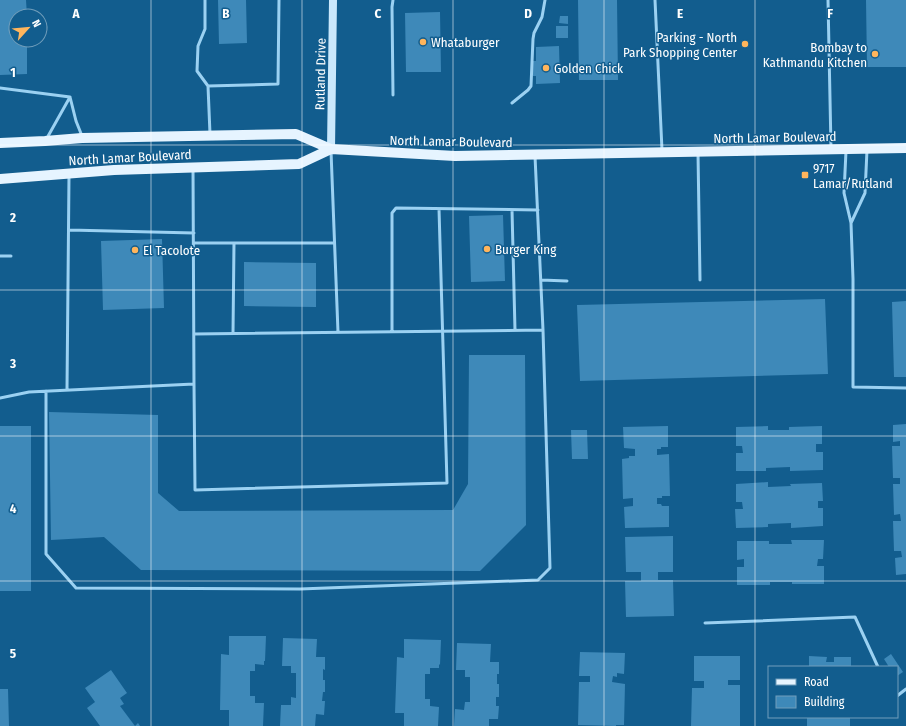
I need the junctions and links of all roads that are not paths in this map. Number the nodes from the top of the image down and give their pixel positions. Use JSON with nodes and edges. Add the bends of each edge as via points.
{"nodes":[{"id":1,"x":205,"y":0,"type":"edge"},
{"id":2,"x":279,"y":0,"type":"edge"},
{"id":3,"x":333,"y":0,"type":"edge"},
{"id":4,"x":393,"y":0,"type":"edge"},
{"id":5,"x":544,"y":0,"type":"edge"},
{"id":6,"x":655,"y":0,"type":"edge"},
{"id":7,"x":828,"y":0,"type":"edge"},
{"id":8,"x":208,"y":86,"type":"junction"},
{"id":9,"x":0,"y":88,"type":"edge"},
{"id":10,"x":393,"y":95,"type":"dead end"},
{"id":11,"x":70,"y":97,"type":"junction"},
{"id":12,"x":512,"y":103,"type":"dead end"},
{"id":13,"x":210,"y":134,"type":"junction"},
{"id":14,"x":82,"y":138,"type":"junction"},
{"id":15,"x":45,"y":141,"type":"junction"},
{"id":16,"x":5,"y":142,"type":"edge"},
{"id":17,"x":906,"y":148,"type":"edge"},
{"id":18,"x":331,"y":149,"type":"junction"},
{"id":19,"x":831,"y":149,"type":"junction"},
{"id":20,"x":846,"y":149,"type":"junction"},
{"id":21,"x":867,"y":149,"type":"junction"},
{"id":22,"x":698,"y":151,"type":"junction"},
{"id":23,"x":662,"y":152,"type":"junction"},
{"id":24,"x":535,"y":154,"type":"junction"},
{"id":25,"x":193,"y":167,"type":"junction"},
{"id":26,"x":70,"y":173,"type":"junction"},
{"id":27,"x":0,"y":179,"type":"edge"},
{"id":28,"x":439,"y":209,"type":"junction"},
{"id":29,"x":512,"y":210,"type":"junction"},
{"id":30,"x":538,"y":210,"type":"junction"},
{"id":31,"x":851,"y":223,"type":"junction"},
{"id":32,"x":69,"y":230,"type":"junction"},
{"id":33,"x":194,"y":233,"type":"junction"},
{"id":34,"x":194,"y":243,"type":"junction"},
{"id":35,"x":234,"y":243,"type":"junction"},
{"id":36,"x":334,"y":243,"type":"junction"},
{"id":37,"x":0,"y":256,"type":"edge"},
{"id":38,"x":11,"y":256,"type":"dead end"},
{"id":39,"x":541,"y":280,"type":"junction"},
{"id":40,"x":700,"y":280,"type":"dead end"},
{"id":41,"x":567,"y":281,"type":"dead end"},
{"id":42,"x":515,"y":330,"type":"junction"},
{"id":43,"x":543,"y":330,"type":"junction"},
{"id":44,"x":392,"y":331,"type":"junction"},
{"id":45,"x":442,"y":331,"type":"junction"},
{"id":46,"x":338,"y":332,"type":"junction"},
{"id":47,"x":233,"y":333,"type":"junction"},
{"id":48,"x":194,"y":334,"type":"junction"},
{"id":49,"x":194,"y":384,"type":"junction"},
{"id":50,"x":906,"y":388,"type":"edge"},
{"id":51,"x":67,"y":390,"type":"junction"},
{"id":52,"x":46,"y":391,"type":"junction"},
{"id":53,"x":0,"y":398,"type":"edge"},
{"id":54,"x":705,"y":624,"type":"dead end"},
{"id":55,"x":878,"y":666,"type":"edge"},
{"id":56,"x":906,"y":689,"type":"edge"},
{"id":57,"x":898,"y":695,"type":"edge"}],
"edges":[{"from":1,"to":8,"type":"lane","via":[[205,29],[198,46],[198,70]]},
{"from":2,"to":8,"type":"lane","via":[[278,84]]},
{"from":3,"to":18,"type":"street","name":"Rutland Drive"},
{"from":4,"to":10,"type":"lane"},
{"from":5,"to":12,"type":"lane","via":[[542,17],[532,39],[531,86]]},
{"from":6,"to":23,"type":"lane"},
{"from":7,"to":19,"type":"lane"},
{"from":8,"to":13,"type":"lane"},
{"from":9,"to":11,"type":"lane"},
{"from":11,"to":14,"type":"lane"},
{"from":11,"to":15,"type":"lane"},
{"from":13,"to":14,"type":"main road"},
{"from":13,"to":18,"type":"main road","via":[[296,134]]},
{"from":14,"to":15,"type":"main road"},
{"from":15,"to":16,"type":"main road"},
{"from":17,"to":21,"type":"main road","name":"North Lamar Boulevard"},
{"from":18,"to":24,"type":"main road","name":"North Lamar Boulevard","via":[[455,156]]},
{"from":18,"to":25,"type":"main road","name":"North Lamar Boulevard","via":[[299,164]]},
{"from":18,"to":36,"type":"lane"},
{"from":19,"to":20,"type":"main road","name":"North Lamar Boulevard"},
{"from":19,"to":22,"type":"main road","name":"North Lamar Boulevard"},
{"from":20,"to":21,"type":"main road","name":"North Lamar Boulevard"},
{"from":20,"to":31,"type":"lane","via":[[844,193]]},
{"from":21,"to":31,"type":"lane","via":[[865,193]]},
{"from":22,"to":23,"type":"main road","name":"North Lamar Boulevard"},
{"from":22,"to":40,"type":"lane"},
{"from":23,"to":24,"type":"main road","name":"North Lamar Boulevard"},
{"from":24,"to":30,"type":"lane"},
{"from":25,"to":26,"type":"main road","name":"North Lamar Boulevard"},
{"from":25,"to":33,"type":"lane"},
{"from":26,"to":27,"type":"main road","name":"North Lamar Boulevard"},
{"from":26,"to":32,"type":"lane"},
{"from":28,"to":29,"type":"lane"},
{"from":28,"to":44,"type":"lane","via":[[396,208],[392,213]]},
{"from":28,"to":45,"type":"lane"},
{"from":29,"to":30,"type":"lane"},
{"from":29,"to":42,"type":"lane"},
{"from":30,"to":39,"type":"lane"},
{"from":31,"to":50,"type":"lane","via":[[853,388]]},
{"from":32,"to":33,"type":"lane"},
{"from":32,"to":51,"type":"lane"},
{"from":33,"to":34,"type":"lane"},
{"from":34,"to":35,"type":"lane"},
{"from":34,"to":48,"type":"lane"},
{"from":35,"to":36,"type":"lane"},
{"from":35,"to":47,"type":"lane"},
{"from":36,"to":46,"type":"lane"},
{"from":37,"to":38,"type":"lane"},
{"from":39,"to":41,"type":"lane"},
{"from":39,"to":43,"type":"lane"},
{"from":42,"to":43,"type":"lane"},
{"from":42,"to":45,"type":"lane"},
{"from":43,"to":52,"type":"lane","via":[[550,568],[538,580],[300,589],[76,588],[46,554]]},
{"from":44,"to":45,"type":"lane"},
{"from":44,"to":46,"type":"lane"},
{"from":45,"to":49,"type":"lane","via":[[447,483],[195,490]]},
{"from":46,"to":47,"type":"lane"},
{"from":47,"to":48,"type":"lane"},
{"from":48,"to":49,"type":"lane"},
{"from":49,"to":51,"type":"lane"},
{"from":51,"to":52,"type":"lane"},
{"from":52,"to":53,"type":"lane"},
{"from":54,"to":55,"type":"lane","via":[[855,617]]},
{"from":56,"to":57,"type":"lane"}]}
